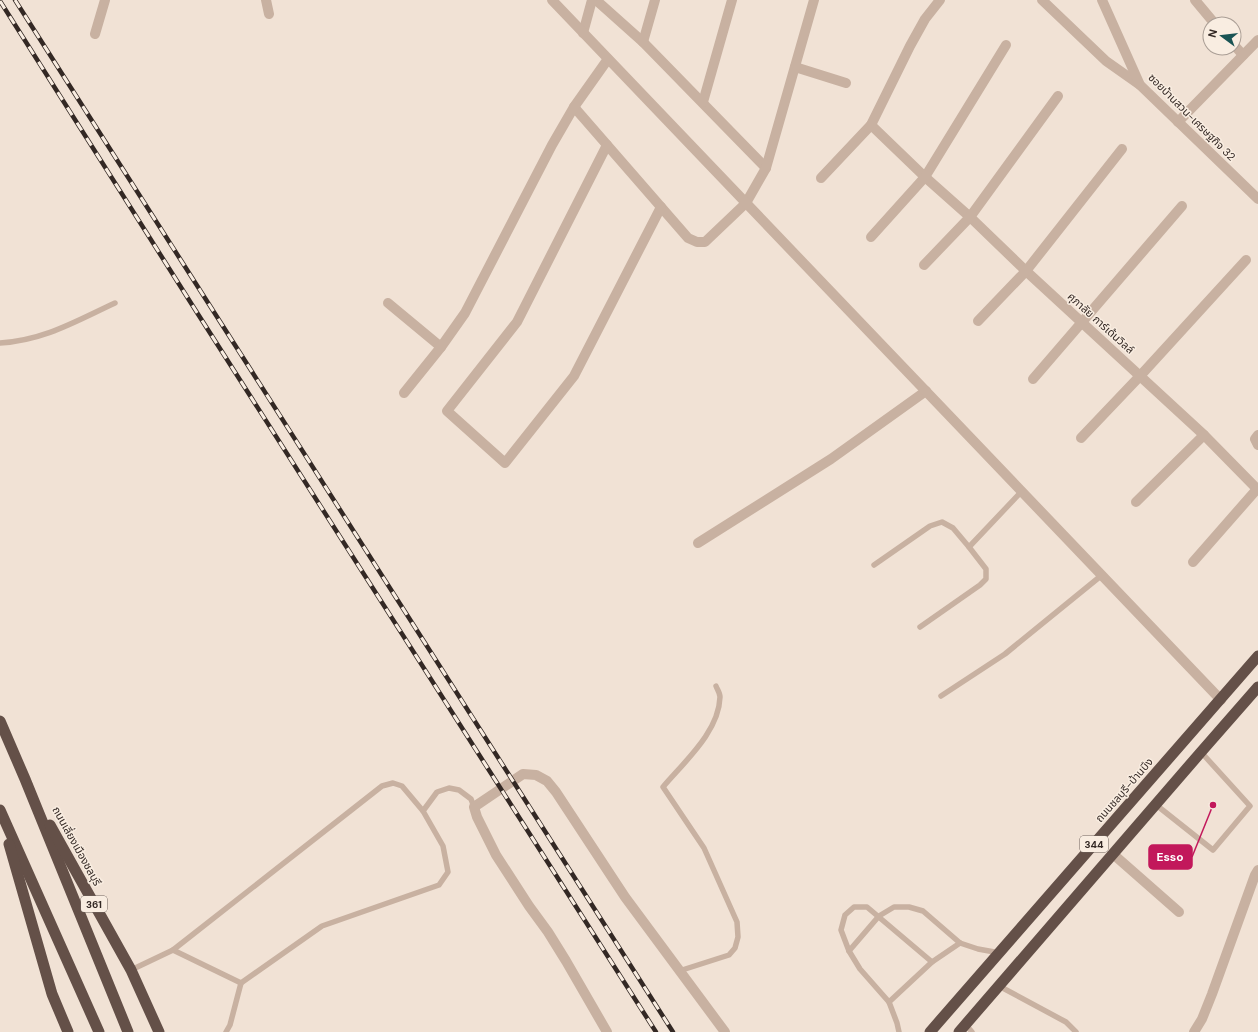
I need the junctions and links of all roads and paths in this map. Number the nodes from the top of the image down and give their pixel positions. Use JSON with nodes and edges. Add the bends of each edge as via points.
{"nodes":[{"id":1,"x":105,"y":0,"type":"edge"},
{"id":2,"x":266,"y":0,"type":"edge"},
{"id":3,"x":552,"y":0,"type":"edge"},
{"id":4,"x":592,"y":0,"type":"edge"},
{"id":5,"x":596,"y":0,"type":"edge"},
{"id":6,"x":655,"y":0,"type":"edge"},
{"id":7,"x":732,"y":0,"type":"edge"},
{"id":8,"x":814,"y":0,"type":"edge"},
{"id":9,"x":940,"y":0,"type":"edge"},
{"id":10,"x":1042,"y":0,"type":"edge"},
{"id":11,"x":1102,"y":0,"type":"edge"},
{"id":12,"x":1195,"y":0,"type":"edge"},
{"id":13,"x":269,"y":14,"type":"dead end"},
{"id":14,"x":1208,"y":16,"type":"edge"},
{"id":15,"x":583,"y":33,"type":"junction"},
{"id":16,"x":94,"y":34,"type":"dead end"},
{"id":17,"x":1258,"y":40,"type":"edge"},
{"id":18,"x":643,"y":42,"type":"junction"},
{"id":19,"x":1006,"y":44,"type":"dead end"},
{"id":20,"x":1243,"y":55,"type":"joint"},
{"id":21,"x":608,"y":59,"type":"junction"},
{"id":22,"x":795,"y":67,"type":"junction"},
{"id":23,"x":846,"y":83,"type":"dead end"},
{"id":24,"x":1140,"y":85,"type":"junction"},
{"id":25,"x":1058,"y":96,"type":"dead end"},
{"id":26,"x":703,"y":102,"type":"junction"},
{"id":27,"x":574,"y":107,"type":"junction"},
{"id":28,"x":1178,"y":122,"type":"junction"},
{"id":29,"x":871,"y":125,"type":"junction"},
{"id":30,"x":607,"y":145,"type":"junction"},
{"id":31,"x":1122,"y":149,"type":"dead end"},
{"id":32,"x":766,"y":168,"type":"junction"},
{"id":33,"x":924,"y":177,"type":"junction"},
{"id":34,"x":821,"y":178,"type":"dead end"},
{"id":35,"x":1258,"y":199,"type":"edge"},
{"id":36,"x":746,"y":203,"type":"junction"},
{"id":37,"x":1182,"y":206,"type":"dead end"},
{"id":38,"x":661,"y":207,"type":"junction"},
{"id":39,"x":970,"y":217,"type":"junction"},
{"id":40,"x":871,"y":237,"type":"dead end"},
{"id":41,"x":1246,"y":260,"type":"dead end"},
{"id":42,"x":924,"y":264,"type":"dead end"},
{"id":43,"x":1026,"y":271,"type":"junction"},
{"id":44,"x":115,"y":303,"type":"dead end"},
{"id":45,"x":388,"y":303,"type":"dead end"},
{"id":46,"x":978,"y":321,"type":"dead end"},
{"id":47,"x":1081,"y":322,"type":"junction"},
{"id":48,"x":0,"y":343,"type":"edge"},
{"id":49,"x":441,"y":347,"type":"junction"},
{"id":50,"x":1140,"y":376,"type":"junction"},
{"id":51,"x":1033,"y":379,"type":"dead end"},
{"id":52,"x":926,"y":391,"type":"junction"},
{"id":53,"x":404,"y":393,"type":"dead end"},
{"id":54,"x":1204,"y":435,"type":"junction"},
{"id":55,"x":1258,"y":435,"type":"edge"},
{"id":56,"x":1081,"y":438,"type":"dead end"},
{"id":57,"x":1258,"y":445,"type":"edge"},
{"id":58,"x":1258,"y":489,"type":"edge"},
{"id":59,"x":1022,"y":491,"type":"junction"},
{"id":60,"x":1136,"y":502,"type":"dead end"},
{"id":61,"x":698,"y":543,"type":"dead end"},
{"id":62,"x":969,"y":547,"type":"junction"},
{"id":63,"x":1193,"y":562,"type":"dead end"},
{"id":64,"x":874,"y":565,"type":"dead end"},
{"id":65,"x":1102,"y":575,"type":"junction"},
{"id":66,"x":920,"y":627,"type":"dead end"},
{"id":67,"x":1258,"y":656,"type":"edge"},
{"id":68,"x":716,"y":686,"type":"dead end"},
{"id":69,"x":1258,"y":687,"type":"edge"},
{"id":70,"x":941,"y":696,"type":"dead end"},
{"id":71,"x":1221,"y":700,"type":"junction"},
{"id":72,"x":0,"y":721,"type":"edge"},
{"id":73,"x":1201,"y":752,"type":"junction"},
{"id":74,"x":25,"y":779,"type":"junction"},
{"id":75,"x":1155,"y":804,"type":"junction"},
{"id":76,"x":474,"y":807,"type":"junction"},
{"id":77,"x":0,"y":810,"type":"edge"},
{"id":78,"x":423,"y":811,"type":"junction"},
{"id":79,"x":0,"y":814,"type":"edge"},
{"id":80,"x":2,"y":828,"type":"edge"},
{"id":81,"x":1113,"y":854,"type":"junction"},
{"id":82,"x":1258,"y":870,"type":"edge"},
{"id":83,"x":1180,"y":912,"type":"dead end"},
{"id":84,"x":879,"y":916,"type":"junction"},
{"id":85,"x":960,"y":943,"type":"junction"},
{"id":86,"x":173,"y":950,"type":"junction"},
{"id":87,"x":849,"y":951,"type":"junction"},
{"id":88,"x":1000,"y":953,"type":"junction"},
{"id":89,"x":932,"y":962,"type":"junction"},
{"id":90,"x":131,"y":970,"type":"junction"},
{"id":91,"x":679,"y":971,"type":"junction"},
{"id":92,"x":242,"y":984,"type":"junction"},
{"id":93,"x":999,"y":986,"type":"junction"},
{"id":94,"x":890,"y":1002,"type":"junction"},
{"id":95,"x":966,"y":1030,"type":"edge"},
{"id":96,"x":68,"y":1032,"type":"edge"},
{"id":97,"x":99,"y":1032,"type":"edge"},
{"id":98,"x":128,"y":1032,"type":"edge"},
{"id":99,"x":159,"y":1032,"type":"edge"},
{"id":100,"x":226,"y":1032,"type":"edge"},
{"id":101,"x":607,"y":1032,"type":"edge"},
{"id":102,"x":725,"y":1032,"type":"edge"},
{"id":103,"x":899,"y":1032,"type":"edge"},
{"id":104,"x":930,"y":1032,"type":"edge"},
{"id":105,"x":1076,"y":1032,"type":"edge"},
{"id":106,"x":1194,"y":1032,"type":"edge"}],
"edges":[{"from":1,"to":16,"type":"street"},
{"from":2,"to":13,"type":"street"},
{"from":3,"to":15,"type":"street"},
{"from":4,"to":15,"type":"street"},
{"from":5,"to":18,"type":"street"},
{"from":6,"to":18,"type":"street"},
{"from":7,"to":26,"type":"street"},
{"from":8,"to":22,"type":"street"},
{"from":9,"to":29,"type":"street","via":[[925,19],[910,46]]},
{"from":10,"to":24,"type":"street","via":[[1106,60]]},
{"from":11,"to":24,"type":"street","name":"ซอยบ้านสวน-เศรษฐกิจ 32"},
{"from":12,"to":14,"type":"street"},
{"from":15,"to":21,"type":"street"},
{"from":17,"to":20,"type":"street"},
{"from":18,"to":26,"type":"street"},
{"from":19,"to":33,"type":"street"},
{"from":20,"to":28,"type":"street"},
{"from":21,"to":27,"type":"street"},
{"from":21,"to":36,"type":"street"},
{"from":22,"to":23,"type":"street"},
{"from":22,"to":32,"type":"street"},
{"from":24,"to":28,"type":"street","name":"ซอยบ้านสวน-เศรษฐกิจ 32"},
{"from":25,"to":39,"type":"street"},
{"from":26,"to":32,"type":"street"},
{"from":27,"to":30,"type":"street"},
{"from":27,"to":49,"type":"street","via":[[465,313]]},
{"from":28,"to":35,"type":"street","name":"ซอยบ้านสวน-เศรษฐกิจ 32"},
{"from":29,"to":33,"type":"street","name":"ศุภาลัย การ์เด้นวิลล์"},
{"from":29,"to":34,"type":"street"},
{"from":30,"to":38,"type":"street"},
{"from":30,"to":38,"type":"street","via":[[517,322],[447,411],[505,463],[574,376]]},
{"from":31,"to":43,"type":"street"},
{"from":32,"to":36,"type":"street"},
{"from":33,"to":39,"type":"street","name":"ศุภาลัย การ์เด้นวิลล์"},
{"from":33,"to":40,"type":"street"},
{"from":36,"to":38,"type":"street","via":[[705,242],[688,238]]},
{"from":36,"to":52,"type":"street"},
{"from":37,"to":47,"type":"street"},
{"from":39,"to":42,"type":"street"},
{"from":39,"to":43,"type":"street","name":"ศุภาลัย การ์เด้นวิลล์"},
{"from":41,"to":50,"type":"street"},
{"from":43,"to":46,"type":"street"},
{"from":43,"to":47,"type":"street","name":"ศุภาลัย การ์เด้นวิลล์"},
{"from":44,"to":48,"type":"lane","via":[[53,332],[32,339]]},
{"from":45,"to":49,"type":"street"},
{"from":47,"to":50,"type":"street","name":"ศุภาลัย การ์เด้นวิลล์"},
{"from":47,"to":51,"type":"street"},
{"from":49,"to":53,"type":"street"},
{"from":50,"to":54,"type":"street","name":"ศุภาลัย การ์เด้นวิลล์"},
{"from":50,"to":56,"type":"street"},
{"from":52,"to":59,"type":"street"},
{"from":52,"to":61,"type":"street","via":[[831,459]]},
{"from":54,"to":58,"type":"street","name":"ศุภาลัย การ์เด้นวิลล์"},
{"from":54,"to":60,"type":"street"},
{"from":55,"to":57,"type":"street","via":[[1255,439]]},
{"from":58,"to":63,"type":"street"},
{"from":59,"to":62,"type":"lane"},
{"from":59,"to":65,"type":"street"},
{"from":62,"to":64,"type":"lane","via":[[953,528],[942,522],[930,526]]},
{"from":62,"to":66,"type":"lane","via":[[986,569],[986,579]]},
{"from":65,"to":70,"type":"lane","via":[[1005,654]]},
{"from":65,"to":71,"type":"street"},
{"from":67,"to":71,"type":"highway","name":"ถนนชลบุรี-บ้านบึง","number":"344"},
{"from":68,"to":91,"type":"lane","via":[[720,696],[716,719],[702,743],[663,787],[704,848],[737,922],[738,937],[735,948],[729,955]]},
{"from":69,"to":73,"type":"highway","number":"344"},
{"from":71,"to":88,"type":"highway","name":"ถนนชลบุรี-บ้านบึง","number":"344"},
{"from":72,"to":74,"type":"highway","name":"ถนนเลี่ยงเมืองชลบุรี","number":"361"},
{"from":73,"to":75,"type":"highway","number":"344"},
{"from":73,"to":75,"type":"lane","via":[[1250,806],[1213,850]]},
{"from":74,"to":90,"type":"highway","name":"ถนนเลี่ยงเมืองชลบุรี","number":"361"},
{"from":74,"to":98,"type":"highway","name":"ถนนเลี่ยงเมืองชลบุรี","number":"361"},
{"from":75,"to":81,"type":"highway","number":"344"},
{"from":76,"to":78,"type":"lane","via":[[470,799],[459,790],[449,788],[437,792]]},
{"from":76,"to":91,"type":"street","via":[[523,774],[536,775],[547,781],[625,897]]},
{"from":76,"to":101,"type":"street","via":[[496,855],[528,906],[548,932]]},
{"from":77,"to":97,"type":"highway"},
{"from":78,"to":86,"type":"lane","via":[[402,786],[393,783],[382,786]]},
{"from":78,"to":92,"type":"lane","via":[[443,846],[448,872],[439,885],[322,926]]},
{"from":79,"to":80,"type":"highway"},
{"from":80,"to":96,"type":"highway","via":[[52,994]]},
{"from":81,"to":83,"type":"street"},
{"from":81,"to":93,"type":"highway","number":"344"},
{"from":82,"to":106,"type":"street","via":[[1212,994]]},
{"from":84,"to":85,"type":"lane","via":[[894,907],[923,910]]},
{"from":84,"to":87,"type":"lane"},
{"from":84,"to":87,"type":"lane","via":[[867,907],[854,907],[845,915],[841,930]]},
{"from":84,"to":89,"type":"lane"},
{"from":85,"to":88,"type":"lane"},
{"from":85,"to":89,"type":"lane"},
{"from":86,"to":90,"type":"lane"},
{"from":86,"to":92,"type":"lane"},
{"from":87,"to":94,"type":"lane","via":[[860,969]]},
{"from":88,"to":104,"type":"highway","name":"ถนนชลบุรี-บ้านบึง","number":"344"},
{"from":89,"to":94,"type":"lane"},
{"from":90,"to":99,"type":"highway","name":"ถนนเลี่ยงเมืองชลบุรี","number":"361"},
{"from":91,"to":102,"type":"street"},
{"from":92,"to":100,"type":"lane"},
{"from":93,"to":95,"type":"highway","number":"344"},
{"from":93,"to":105,"type":"lane","via":[[1066,1022]]},
{"from":94,"to":103,"type":"lane"}]}
